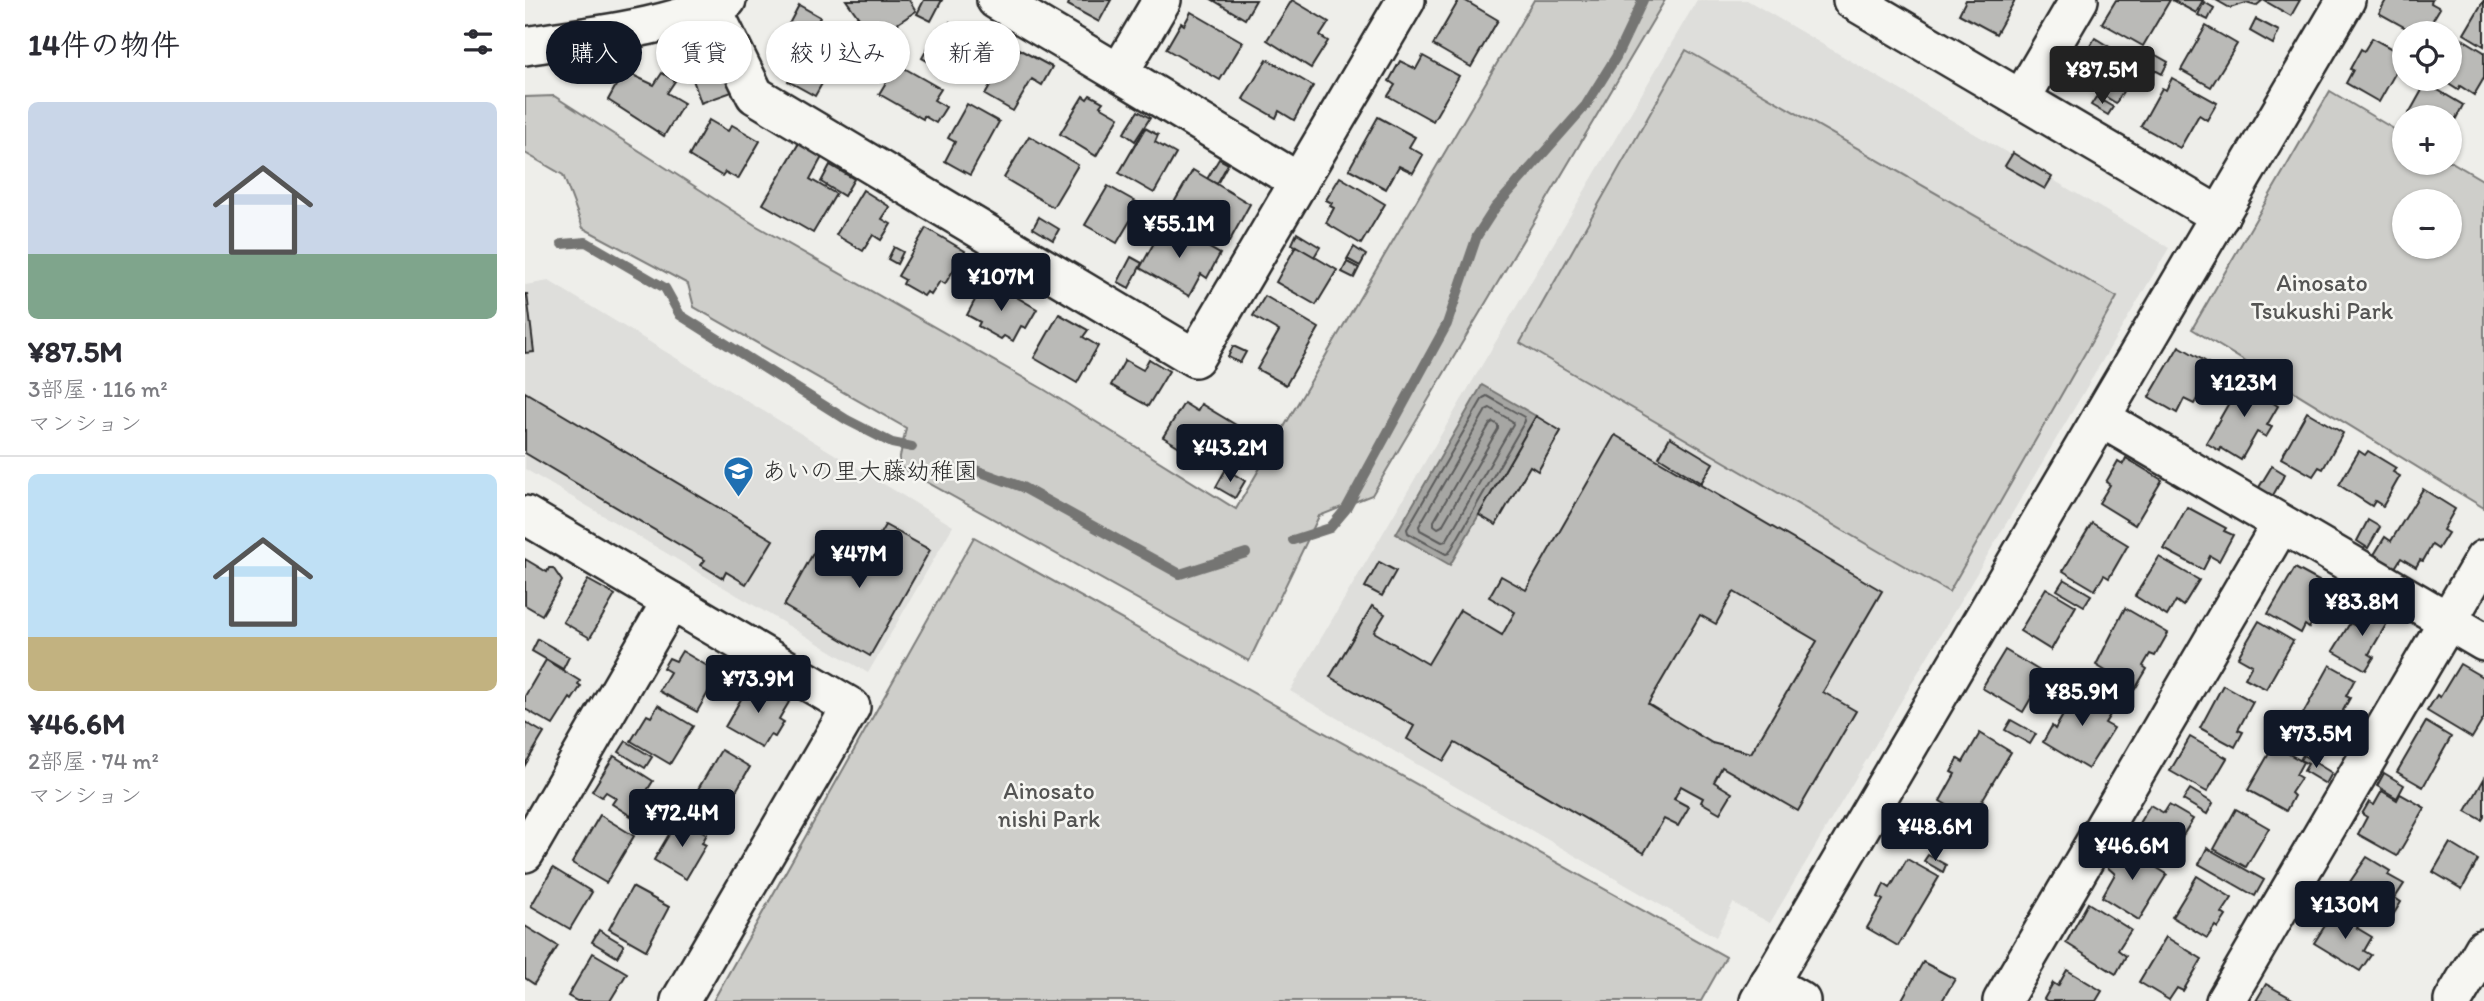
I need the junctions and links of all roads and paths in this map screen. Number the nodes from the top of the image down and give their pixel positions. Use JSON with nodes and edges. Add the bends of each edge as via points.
{"nodes":[{"id":1,"x":996,"y":0,"type":"edge"},
{"id":2,"x":1162,"y":0,"type":"edge"},
{"id":3,"x":1406,"y":0,"type":"edge"},
{"id":4,"x":1852,"y":0,"type":"edge"},
{"id":5,"x":2079,"y":0,"type":"edge"},
{"id":6,"x":2346,"y":0,"type":"edge"},
{"id":7,"x":720,"y":3,"type":"edge"},
{"id":8,"x":525,"y":46,"type":"edge"},
{"id":9,"x":1119,"y":73,"type":"junction"},
{"id":10,"x":2021,"y":99,"type":"junction"},
{"id":11,"x":1299,"y":182,"type":"junction"},
{"id":12,"x":2220,"y":216,"type":"junction"},
{"id":13,"x":2101,"y":418,"type":"junction"},
{"id":14,"x":525,"y":515,"type":"edge"},
{"id":15,"x":2281,"y":523,"type":"junction"},
{"id":16,"x":2484,"y":559,"type":"edge"},
{"id":17,"x":671,"y":601,"type":"junction"},
{"id":18,"x":2448,"y":620,"type":"junction"},
{"id":19,"x":2484,"y":642,"type":"edge"},
{"id":20,"x":525,"y":853,"type":"edge"},
{"id":21,"x":2484,"y":948,"type":"edge"},
{"id":22,"x":1764,"y":992,"type":"edge"},
{"id":23,"x":680,"y":1001,"type":"edge"},
{"id":24,"x":1801,"y":1001,"type":"edge"},
{"id":25,"x":2002,"y":1001,"type":"edge"},
{"id":26,"x":2225,"y":1001,"type":"edge"},
{"id":27,"x":2453,"y":1001,"type":"edge"}],
"edges":[{"from":1,"to":9,"type":"street"},
{"from":2,"to":9,"type":"street"},
{"from":3,"to":11,"type":"street"},
{"from":4,"to":10,"type":"street"},
{"from":5,"to":10,"type":"street"},
{"from":6,"to":12,"type":"street"},
{"from":7,"to":8,"type":"street","via":[[663,22]]},
{"from":7,"to":11,"type":"street","via":[[755,95],[1195,358]]},
{"from":9,"to":11,"type":"street"},
{"from":10,"to":12,"type":"street"},
{"from":12,"to":13,"type":"street"},
{"from":13,"to":15,"type":"street"},
{"from":13,"to":22,"type":"street"},
{"from":14,"to":17,"type":"street"},
{"from":15,"to":18,"type":"street"},
{"from":15,"to":25,"type":"street"},
{"from":16,"to":18,"type":"street"},
{"from":17,"to":20,"type":"street"},
{"from":17,"to":23,"type":"street","via":[[851,708]]},
{"from":18,"to":19,"type":"street"},
{"from":18,"to":26,"type":"street"},
{"from":21,"to":27,"type":"street"},
{"from":22,"to":24,"type":"street"}]}
